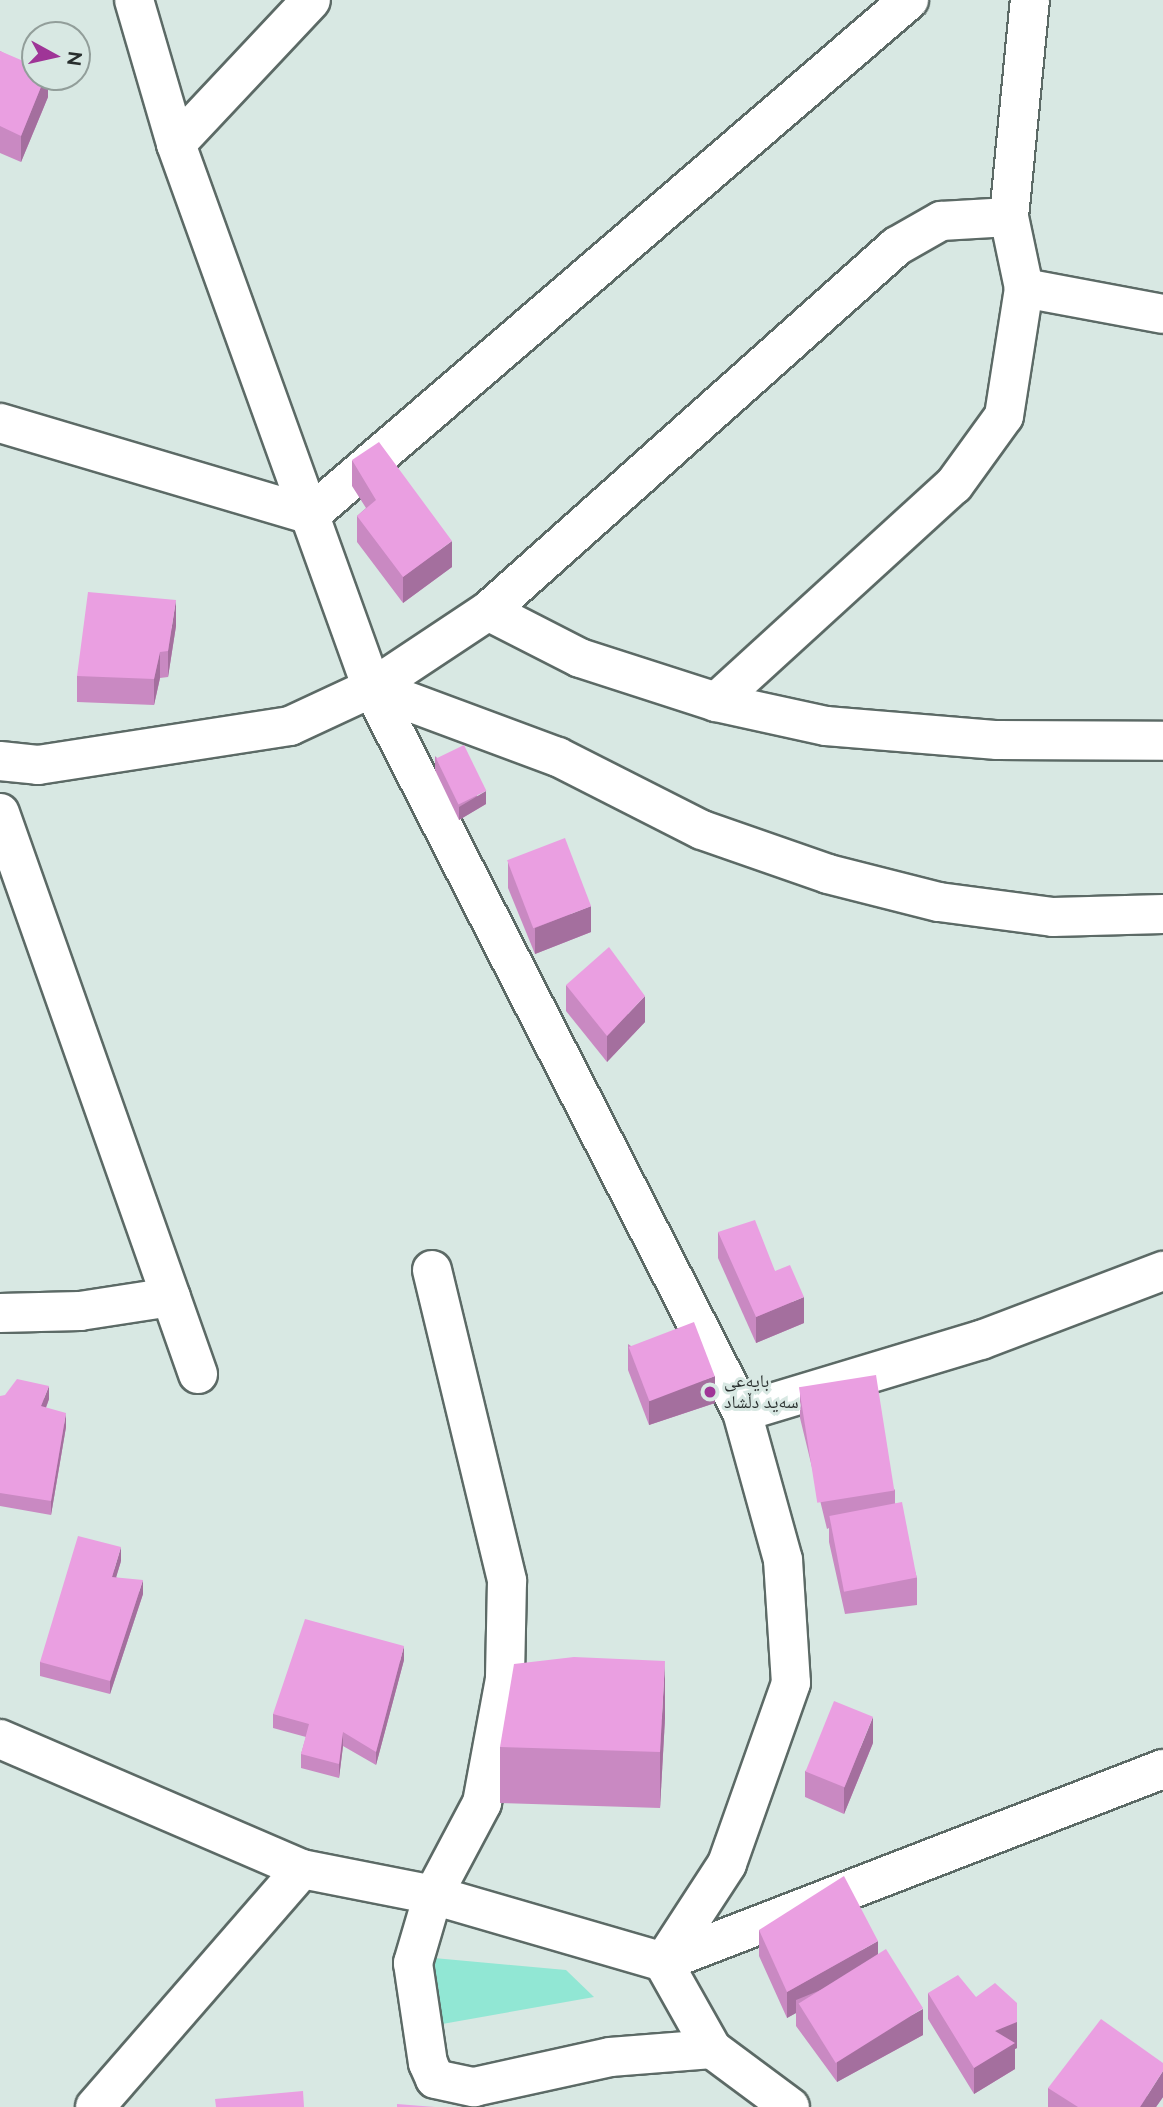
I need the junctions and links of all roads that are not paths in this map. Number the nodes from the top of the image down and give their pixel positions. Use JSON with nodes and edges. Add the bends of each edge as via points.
{"nodes":[{"id":1,"x":134,"y":0,"type":"edge"},
{"id":2,"x":311,"y":0,"type":"edge"},
{"id":3,"x":909,"y":0,"type":"edge"},
{"id":4,"x":1030,"y":0,"type":"edge"},
{"id":5,"x":176,"y":144,"type":"junction"},
{"id":6,"x":1009,"y":217,"type":"junction"},
{"id":7,"x":1024,"y":288,"type":"junction"},
{"id":8,"x":1163,"y":314,"type":"edge"},
{"id":9,"x":0,"y":423,"type":"edge"},
{"id":10,"x":310,"y":515,"type":"junction"},
{"id":11,"x":488,"y":611,"type":"junction"},
{"id":12,"x":372,"y":688,"type":"junction"},
{"id":13,"x":716,"y":702,"type":"junction"},
{"id":14,"x":1163,"y":741,"type":"edge"},
{"id":15,"x":0,"y":761,"type":"edge"},
{"id":16,"x":0,"y":813,"type":"edge"},
{"id":17,"x":1163,"y":914,"type":"edge"},
{"id":18,"x":432,"y":1270,"type":"dead end"},
{"id":19,"x":1163,"y":1271,"type":"edge"},
{"id":20,"x":171,"y":1297,"type":"junction"},
{"id":21,"x":0,"y":1313,"type":"edge"},
{"id":22,"x":198,"y":1374,"type":"dead end"},
{"id":23,"x":742,"y":1412,"type":"junction"},
{"id":24,"x":0,"y":1739,"type":"edge"},
{"id":25,"x":1163,"y":1769,"type":"edge"},
{"id":26,"x":302,"y":1869,"type":"junction"},
{"id":27,"x":433,"y":1895,"type":"junction"},
{"id":28,"x":663,"y":1962,"type":"junction"},
{"id":29,"x":712,"y":2049,"type":"junction"},
{"id":30,"x":95,"y":2107,"type":"edge"},
{"id":31,"x":790,"y":2107,"type":"edge"}],
"edges":[{"from":1,"to":5,"type":"street"},
{"from":2,"to":5,"type":"street"},
{"from":3,"to":10,"type":"street"},
{"from":4,"to":6,"type":"street"},
{"from":5,"to":10,"type":"street"},
{"from":6,"to":7,"type":"street"},
{"from":6,"to":11,"type":"street","via":[[941,221],[897,246]]},
{"from":7,"to":8,"type":"street"},
{"from":7,"to":13,"type":"street","via":[[1004,416],[954,485]]},
{"from":9,"to":10,"type":"street"},
{"from":10,"to":12,"type":"street"},
{"from":11,"to":12,"type":"street"},
{"from":11,"to":13,"type":"street","via":[[580,658]]},
{"from":12,"to":15,"type":"street","via":[[278,729],[38,765]]},
{"from":12,"to":17,"type":"street","via":[[558,757],[702,830],[828,874],[939,902],[1053,916]]},
{"from":12,"to":23,"type":"street"},
{"from":13,"to":14,"type":"street","via":[[826,726],[997,740]]},
{"from":16,"to":20,"type":"street"},
{"from":18,"to":27,"type":"street","via":[[507,1581],[505,1679],[482,1803]]},
{"from":19,"to":23,"type":"street","via":[[981,1340]]},
{"from":20,"to":21,"type":"street","via":[[80,1311]]},
{"from":20,"to":22,"type":"street"},
{"from":23,"to":28,"type":"street","via":[[783,1560],[790,1683],[727,1864]]},
{"from":24,"to":26,"type":"street"},
{"from":25,"to":28,"type":"street"},
{"from":26,"to":27,"type":"street"},
{"from":26,"to":30,"type":"street"},
{"from":27,"to":28,"type":"street"},
{"from":27,"to":29,"type":"street","via":[[413,1963],[435,2079],[474,2087],[610,2057]]},
{"from":28,"to":29,"type":"street"},
{"from":29,"to":31,"type":"street"}]}
